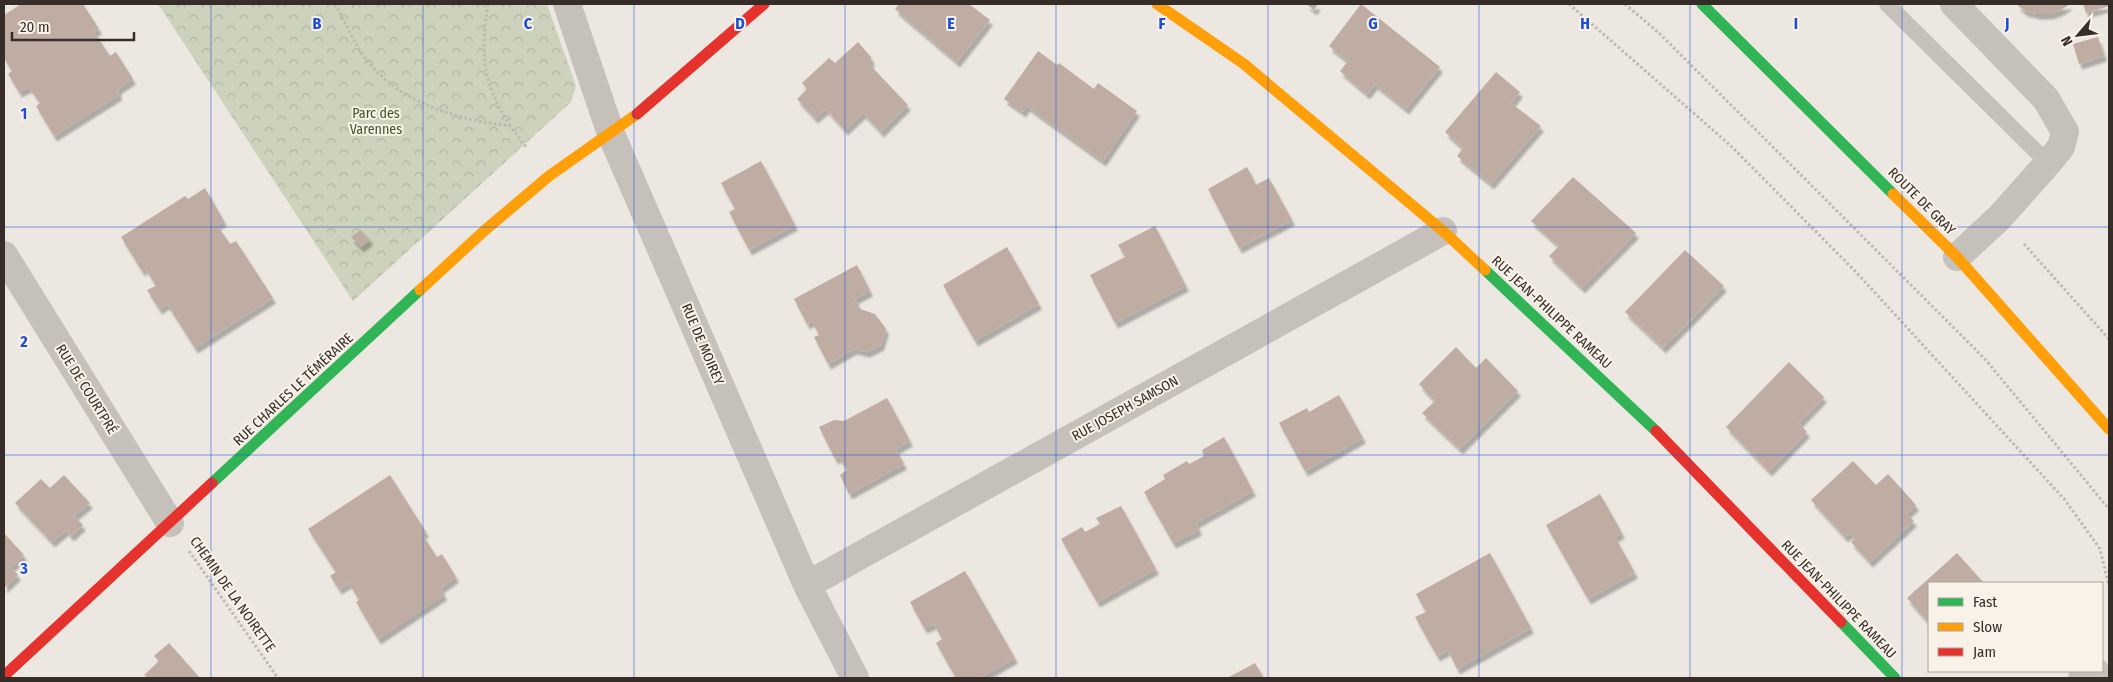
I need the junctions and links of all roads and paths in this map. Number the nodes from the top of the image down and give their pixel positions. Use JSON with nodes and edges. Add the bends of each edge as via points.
{"nodes":[{"id":1,"x":335,"y":4,"type":"edge"},
{"id":2,"x":488,"y":4,"type":"edge"},
{"id":3,"x":567,"y":4,"type":"edge"},
{"id":4,"x":764,"y":4,"type":"edge"},
{"id":5,"x":1157,"y":4,"type":"edge"},
{"id":6,"x":1569,"y":4,"type":"edge"},
{"id":7,"x":1625,"y":4,"type":"edge"},
{"id":8,"x":1702,"y":4,"type":"edge"},
{"id":9,"x":1887,"y":4,"type":"edge"},
{"id":10,"x":1954,"y":4,"type":"edge"},
{"id":11,"x":510,"y":126,"type":"junction"},
{"id":12,"x":611,"y":134,"type":"junction"},
{"id":13,"x":2048,"y":163,"type":"junction"},
{"id":14,"x":549,"y":176,"type":"junction"},
{"id":15,"x":2000,"y":217,"type":"junction"},
{"id":16,"x":1443,"y":231,"type":"junction"},
{"id":17,"x":4,"y":255,"type":"edge"},
{"id":18,"x":1957,"y":257,"type":"junction"},
{"id":19,"x":2109,"y":339,"type":"edge"},
{"id":20,"x":2109,"y":429,"type":"edge"},
{"id":21,"x":2109,"y":509,"type":"edge"},
{"id":22,"x":170,"y":523,"type":"junction"},
{"id":23,"x":807,"y":585,"type":"junction"},
{"id":24,"x":2109,"y":586,"type":"edge"},
{"id":25,"x":2094,"y":672,"type":"edge"},
{"id":26,"x":4,"y":676,"type":"edge"},
{"id":27,"x":278,"y":678,"type":"edge"},
{"id":28,"x":855,"y":678,"type":"edge"},
{"id":29,"x":1895,"y":678,"type":"edge"},
{"id":30,"x":2082,"y":678,"type":"edge"}],
"edges":[{"from":1,"to":11,"type":"path","via":[[369,63],[404,94],[445,113]]},
{"from":2,"to":11,"type":"path","via":[[482,52],[485,70],[490,89]]},
{"from":3,"to":12,"type":"street","name":"RUE DE MOIREY"},
{"from":4,"to":12,"type":"street","via":[[650,106]]},
{"from":5,"to":16,"type":"street","name":"RUE JEAN-PHILIPPE RAMEAU","via":[[1244,64]]},
{"from":6,"to":24,"type":"path","via":[[1730,145],[1856,272],[2065,500],[2100,549]]},
{"from":7,"to":21,"type":"path","via":[[1659,32],[1985,359]]},
{"from":8,"to":18,"type":"street","name":"ROUTE DE GRAY"},
{"from":9,"to":13,"type":"lane"},
{"from":10,"to":13,"type":"street","via":[[2046,99],[2065,132],[2061,147]]},
{"from":11,"to":14,"type":"path"},
{"from":12,"to":14,"type":"street","name":"RUE CHARLES LE TÉMÉRAIRE"},
{"from":12,"to":23,"type":"street","name":"RUE DE MOIREY"},
{"from":13,"to":15,"type":"street"},
{"from":14,"to":22,"type":"street","name":"RUE CHARLES LE TÉMÉRAIRE","via":[[484,231]]},
{"from":15,"to":18,"type":"street"},
{"from":15,"to":19,"type":"path"},
{"from":16,"to":23,"type":"street","name":"RUE JOSEPH SAMSON"},
{"from":16,"to":29,"type":"street","name":"RUE JEAN-PHILIPPE RAMEAU","via":[[1636,411]]},
{"from":17,"to":22,"type":"street","name":"RUE DE COURTPRÉ"},
{"from":18,"to":20,"type":"street","name":"ROUTE DE GRAY"},
{"from":22,"to":26,"type":"street","name":"RUE CHARLES LE TÉMÉRAIRE"},
{"from":22,"to":27,"type":"path","name":"CHEMIN DE LA NOIRETTE"},
{"from":23,"to":28,"type":"street","name":"RUE DE MOIREY"},
{"from":25,"to":30,"type":"street"}]}
